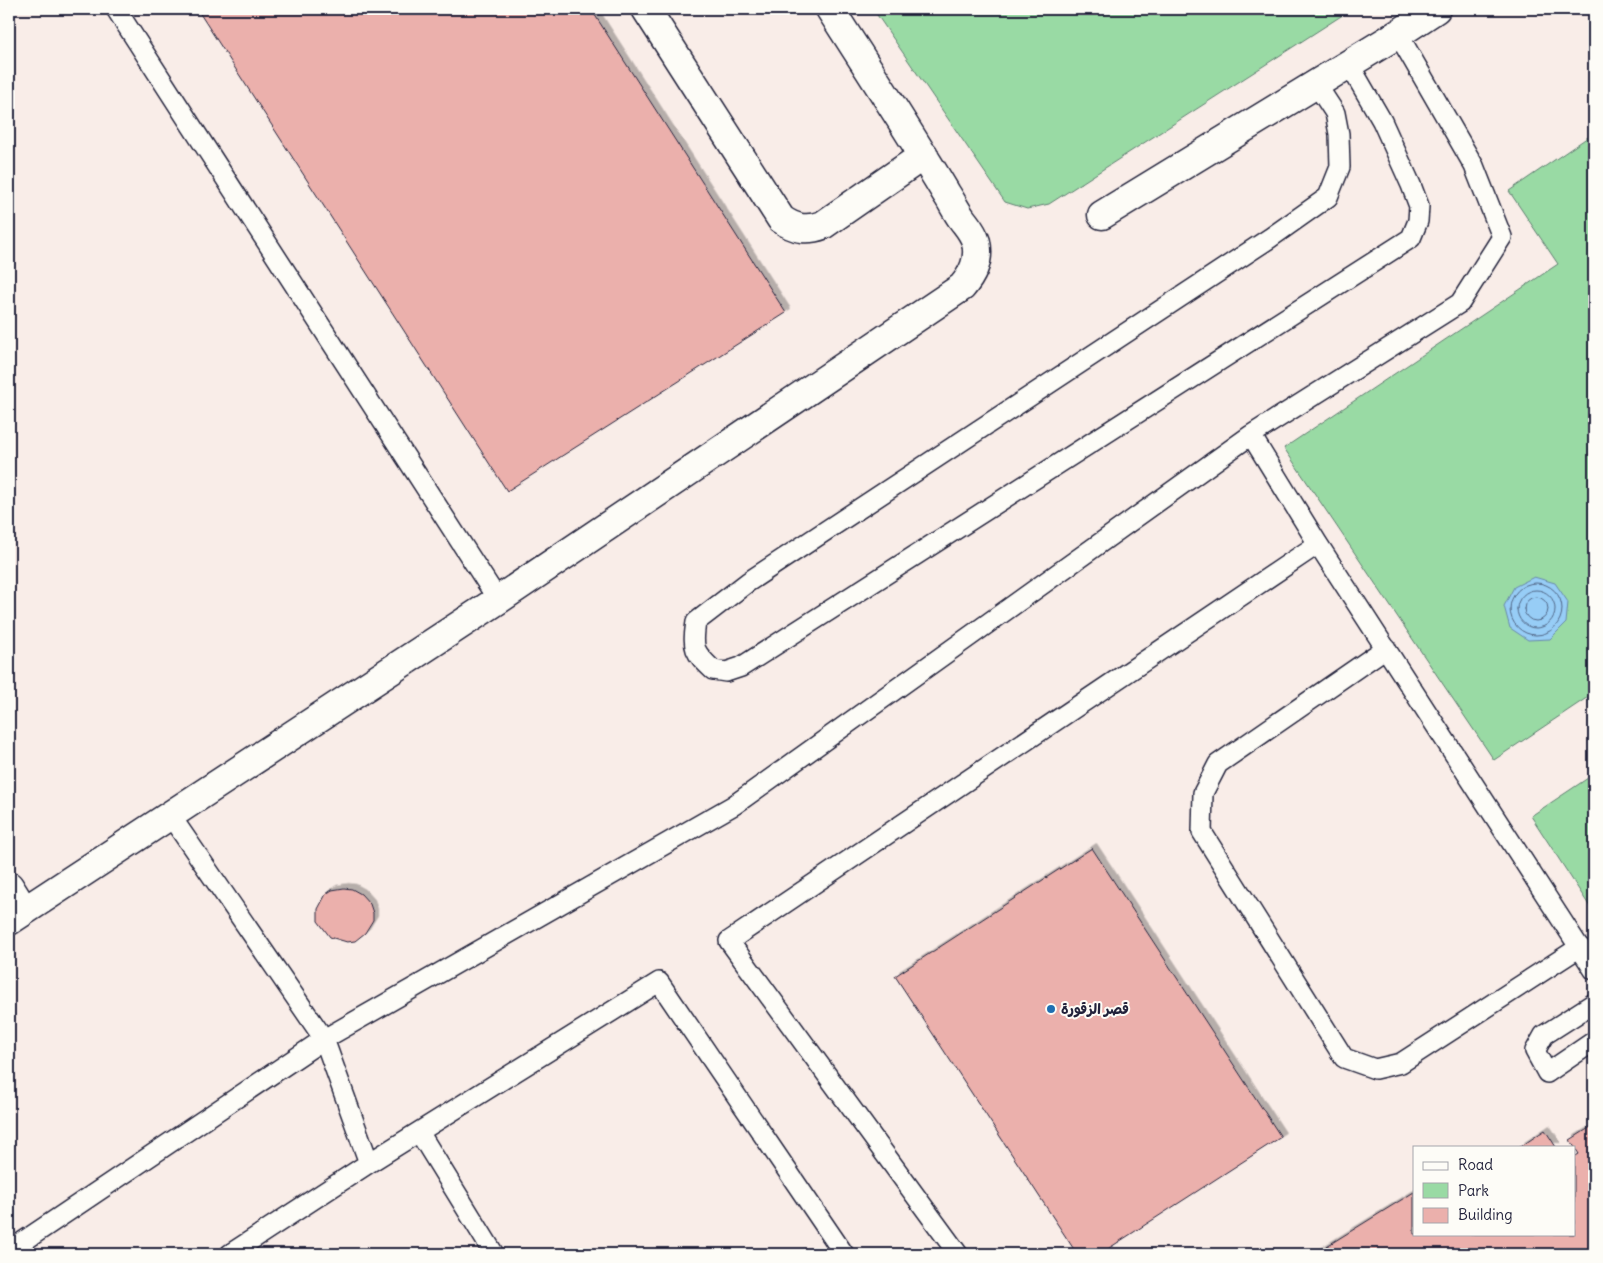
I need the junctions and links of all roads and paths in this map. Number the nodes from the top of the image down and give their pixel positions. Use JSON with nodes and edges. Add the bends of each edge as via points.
{"nodes":[{"id":1,"x":116,"y":9,"type":"edge"},
{"id":2,"x":646,"y":9,"type":"edge"},
{"id":3,"x":830,"y":9,"type":"edge"},
{"id":4,"x":1436,"y":9,"type":"edge"},
{"id":5,"x":1398,"y":34,"type":"junction"},
{"id":6,"x":1349,"y":64,"type":"junction"},
{"id":7,"x":1316,"y":84,"type":"junction"},
{"id":8,"x":924,"y":155,"type":"junction"},
{"id":9,"x":1102,"y":215,"type":"dead end"},
{"id":10,"x":1251,"y":435,"type":"junction"},
{"id":11,"x":1318,"y":544,"type":"junction"},
{"id":12,"x":498,"y":600,"type":"junction"},
{"id":13,"x":1386,"y":648,"type":"junction"},
{"id":14,"x":170,"y":815,"type":"junction"},
{"id":15,"x":9,"y":886,"type":"edge"},
{"id":16,"x":17,"y":916,"type":"edge"},
{"id":17,"x":1580,"y":947,"type":"junction"},
{"id":18,"x":1594,"y":970,"type":"edge"},
{"id":19,"x":1594,"y":1003,"type":"edge"},
{"id":20,"x":324,"y":1039,"type":"junction"},
{"id":21,"x":1594,"y":1042,"type":"edge"},
{"id":22,"x":419,"y":1132,"type":"junction"},
{"id":23,"x":369,"y":1163,"type":"junction"},
{"id":24,"x":9,"y":1251,"type":"edge"},
{"id":25,"x":230,"y":1254,"type":"edge"},
{"id":26,"x":494,"y":1254,"type":"edge"},
{"id":27,"x":844,"y":1254,"type":"edge"},
{"id":28,"x":958,"y":1254,"type":"edge"}],
"edges":[{"from":1,"to":12,"type":"lane"},
{"from":2,"to":8,"type":"street","via":[[781,219],[790,225],[801,229],[824,225]]},
{"from":3,"to":8,"type":"street"},
{"from":4,"to":5,"type":"street"},
{"from":5,"to":6,"type":"street"},
{"from":5,"to":10,"type":"lane","via":[[1474,166],[1502,237],[1460,303]]},
{"from":6,"to":7,"type":"street"},
{"from":6,"to":7,"type":"lane","via":[[1382,121],[1419,206],[1418,221],[1410,238],[741,667],[726,672],[713,670],[696,654],[696,622],[748,582],[1328,198],[1340,167],[1339,134],[1335,113]]},
{"from":7,"to":9,"type":"street"},
{"from":8,"to":12,"type":"street","via":[[976,241],[975,267],[962,287]]},
{"from":10,"to":11,"type":"lane"},
{"from":10,"to":20,"type":"lane","via":[[734,805]]},
{"from":11,"to":13,"type":"lane"},
{"from":11,"to":28,"type":"lane","via":[[729,941]]},
{"from":12,"to":14,"type":"street"},
{"from":13,"to":17,"type":"lane"},
{"from":13,"to":17,"type":"lane","via":[[1218,764],[1203,792],[1202,832],[1344,1058],[1375,1069],[1401,1063]]},
{"from":14,"to":16,"type":"street"},
{"from":14,"to":20,"type":"lane"},
{"from":15,"to":16,"type":"street"},
{"from":17,"to":18,"type":"lane"},
{"from":19,"to":21,"type":"lane","via":[[1544,1035],[1535,1051],[1547,1073]]},
{"from":20,"to":23,"type":"lane"},
{"from":20,"to":24,"type":"lane"},
{"from":22,"to":23,"type":"lane"},
{"from":22,"to":26,"type":"lane"},
{"from":22,"to":27,"type":"lane","via":[[659,982]]},
{"from":23,"to":25,"type":"lane"}]}
